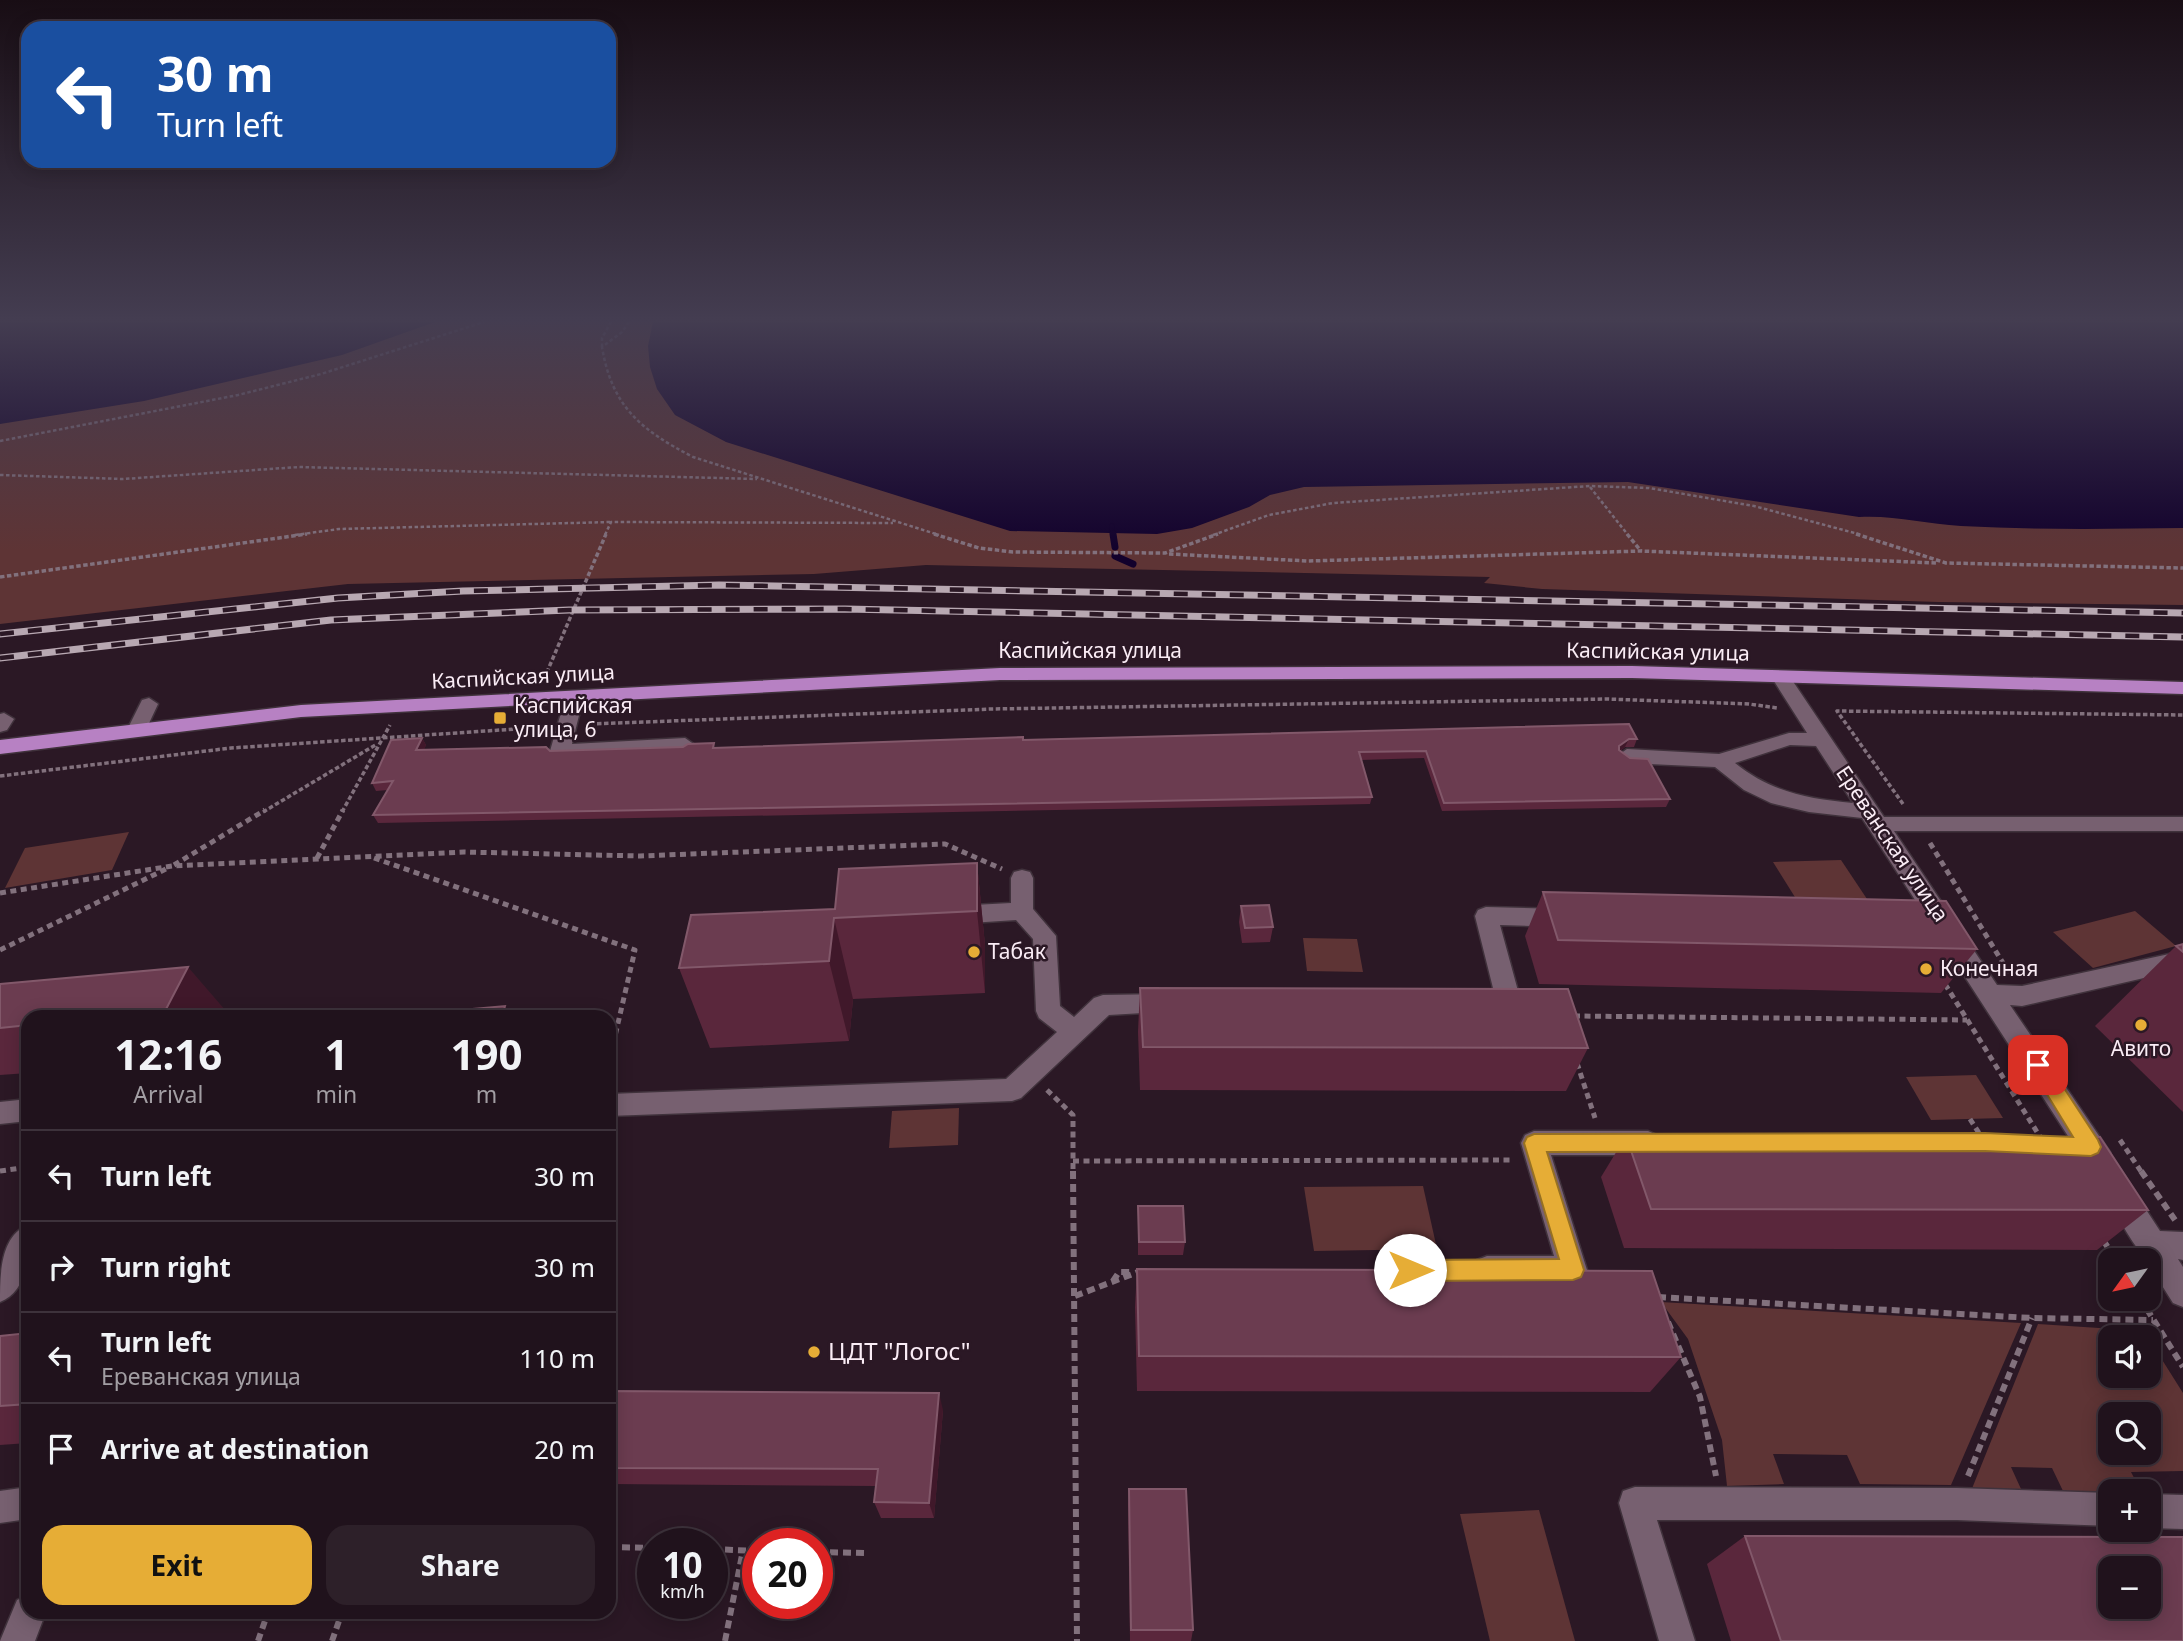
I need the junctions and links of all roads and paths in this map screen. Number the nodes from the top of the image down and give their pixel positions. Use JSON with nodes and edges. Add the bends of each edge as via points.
{"nodes":[{"id":1,"x":219,"y":399,"type":"edge"},
{"id":2,"x":620,"y":399,"type":"edge"},
{"id":3,"x":0,"y":441,"type":"edge"},
{"id":4,"x":0,"y":475,"type":"edge"},
{"id":5,"x":765,"y":480,"type":"junction"},
{"id":6,"x":1590,"y":486,"type":"junction"},
{"id":7,"x":611,"y":522,"type":"junction"},
{"id":8,"x":900,"y":523,"type":"junction"},
{"id":9,"x":1641,"y":551,"type":"junction"},
{"id":10,"x":1165,"y":553,"type":"junction"},
{"id":11,"x":1946,"y":563,"type":"junction"},
{"id":12,"x":2183,"y":568,"type":"edge"},
{"id":13,"x":0,"y":577,"type":"edge"},
{"id":14,"x":1782,"y":678,"type":"junction"},
{"id":15,"x":2183,"y":688,"type":"edge"},
{"id":16,"x":535,"y":699,"type":"junction"},
{"id":17,"x":574,"y":699,"type":"junction"},
{"id":18,"x":149,"y":704,"type":"dead end"},
{"id":19,"x":2183,"y":715,"type":"edge"},
{"id":20,"x":567,"y":725,"type":"junction"},
{"id":21,"x":137,"y":730,"type":"junction"},
{"id":22,"x":1812,"y":740,"type":"junction"},
{"id":23,"x":685,"y":745,"type":"edge"},
{"id":24,"x":0,"y":747,"type":"edge"},
{"id":25,"x":1627,"y":756,"type":"edge"},
{"id":26,"x":1720,"y":761,"type":"junction"},
{"id":27,"x":0,"y":776,"type":"edge"},
{"id":28,"x":1875,"y":818,"type":"junction"},
{"id":29,"x":1917,"y":824,"type":"junction"},
{"id":30,"x":2183,"y":824,"type":"edge"},
{"id":31,"x":370,"y":856,"type":"junction"},
{"id":32,"x":317,"y":859,"type":"junction"},
{"id":33,"x":172,"y":866,"type":"junction"},
{"id":34,"x":1022,"y":878,"type":"joint"},
{"id":35,"x":0,"y":892,"type":"edge"},
{"id":36,"x":1022,"y":911,"type":"junction"},
{"id":37,"x":931,"y":916,"type":"edge"},
{"id":38,"x":1583,"y":919,"type":"edge"},
{"id":39,"x":1913,"y":930,"type":"edge"},
{"id":40,"x":1951,"y":931,"type":"junction"},
{"id":41,"x":0,"y":950,"type":"edge"},
{"id":42,"x":2183,"y":960,"type":"edge"},
{"id":43,"x":1940,"y":975,"type":"edge"},
{"id":44,"x":1991,"y":994,"type":"junction"},
{"id":45,"x":2022,"y":996,"type":"junction"},
{"id":46,"x":1466,"y":1002,"type":"edge"},
{"id":47,"x":1187,"y":1004,"type":"edge"},
{"id":48,"x":1561,"y":1016,"type":"edge"},
{"id":49,"x":1967,"y":1020,"type":"junction"},
{"id":50,"x":1073,"y":1030,"type":"junction"},
{"id":51,"x":616,"y":1032,"type":"edge"},
{"id":52,"x":1574,"y":1054,"type":"edge"},
{"id":53,"x":1029,"y":1073,"type":"junction"},
{"id":54,"x":616,"y":1105,"type":"edge"},
{"id":55,"x":21,"y":1111,"type":"edge"},
{"id":56,"x":0,"y":1113,"type":"edge"},
{"id":57,"x":1970,"y":1119,"type":"dead end"},
{"id":58,"x":2114,"y":1131,"type":"dead end"},
{"id":59,"x":1985,"y":1142,"type":"edge"},
{"id":60,"x":1603,"y":1143,"type":"junction"},
{"id":61,"x":1671,"y":1143,"type":"edge"},
{"id":62,"x":2046,"y":1146,"type":"joint"},
{"id":63,"x":2091,"y":1147,"type":"junction"},
{"id":64,"x":1540,"y":1160,"type":"junction"},
{"id":65,"x":1073,"y":1161,"type":"junction"},
{"id":66,"x":21,"y":1168,"type":"edge"},
{"id":67,"x":0,"y":1171,"type":"edge"},
{"id":68,"x":2183,"y":1232,"type":"edge"},
{"id":69,"x":2102,"y":1237,"type":"edge"},
{"id":70,"x":2151,"y":1244,"type":"junction"},
{"id":71,"x":2183,"y":1246,"type":"edge"},
{"id":72,"x":2109,"y":1248,"type":"edge"},
{"id":73,"x":21,"y":1250,"type":"edge"},
{"id":74,"x":1464,"y":1270,"type":"edge"},
{"id":75,"x":1113,"y":1281,"type":"dead end"},
{"id":76,"x":0,"y":1288,"type":"edge"},
{"id":77,"x":2183,"y":1293,"type":"edge"},
{"id":78,"x":1074,"y":1296,"type":"junction"},
{"id":79,"x":1660,"y":1308,"type":"edge"},
{"id":80,"x":2148,"y":1311,"type":"edge"},
{"id":81,"x":2032,"y":1318,"type":"junction"},
{"id":82,"x":1667,"y":1319,"type":"edge"},
{"id":83,"x":2153,"y":1320,"type":"junction"},
{"id":84,"x":2183,"y":1367,"type":"edge"},
{"id":85,"x":1719,"y":1502,"type":"junction"},
{"id":86,"x":21,"y":1504,"type":"edge"},
{"id":87,"x":1957,"y":1504,"type":"junction"},
{"id":88,"x":0,"y":1507,"type":"edge"},
{"id":89,"x":2098,"y":1510,"type":"edge"},
{"id":90,"x":2161,"y":1511,"type":"edge"},
{"id":91,"x":2183,"y":1512,"type":"edge"},
{"id":92,"x":616,"y":1546,"type":"edge"},
{"id":93,"x":637,"y":1547,"type":"edge"},
{"id":94,"x":833,"y":1552,"type":"edge"},
{"id":95,"x":866,"y":1553,"type":"dead end"},
{"id":96,"x":742,"y":1555,"type":"edge"},
{"id":97,"x":26,"y":1619,"type":"edge"},
{"id":98,"x":266,"y":1619,"type":"edge"},
{"id":99,"x":340,"y":1619,"type":"edge"},
{"id":100,"x":17,"y":1641,"type":"edge"},
{"id":101,"x":258,"y":1641,"type":"edge"},
{"id":102,"x":332,"y":1641,"type":"edge"},
{"id":103,"x":725,"y":1641,"type":"edge"},
{"id":104,"x":1077,"y":1641,"type":"edge"},
{"id":105,"x":1676,"y":1641,"type":"edge"}],
"edges":[{"from":1,"to":3,"type":"path"},
{"from":2,"to":5,"type":"path","via":[[639,427],[692,457]]},
{"from":4,"to":5,"type":"path","via":[[123,479],[299,467]]},
{"from":5,"to":8,"type":"path"},
{"from":6,"to":9,"type":"path"},
{"from":6,"to":10,"type":"path","via":[[1297,508]]},
{"from":6,"to":11,"type":"path","via":[[1649,488],[1754,506],[1821,522]]},
{"from":7,"to":8,"type":"path"},
{"from":7,"to":13,"type":"path","via":[[339,529]]},
{"from":7,"to":16,"type":"path"},
{"from":8,"to":10,"type":"path","via":[[979,548],[1013,552]]},
{"from":9,"to":10,"type":"path","via":[[1308,561]]},
{"from":9,"to":11,"type":"path"},
{"from":11,"to":12,"type":"path"},
{"from":14,"to":15,"type":"main road","name":"Каспийская улица"},
{"from":14,"to":17,"type":"main road","name":"Каспийская улица","via":[[1491,671],[999,674]]},
{"from":14,"to":22,"type":"street","name":"Ереванская улица"},
{"from":16,"to":17,"type":"main road","name":"Каспийская улица"},
{"from":16,"to":21,"type":"main road","name":"Каспийская улица","via":[[301,711]]},
{"from":17,"to":20,"type":"street"},
{"from":18,"to":21,"type":"street"},
{"from":19,"to":29,"type":"path","via":[[1837,711]]},
{"from":20,"to":22,"type":"path","via":[[992,709],[1607,699],[1775,707]]},
{"from":20,"to":23,"type":"street","via":[[560,751]]},
{"from":20,"to":27,"type":"path","via":[[231,748]]},
{"from":21,"to":24,"type":"main road","name":"Каспийская улица"},
{"from":22,"to":26,"type":"street","via":[[1789,739]]},
{"from":22,"to":28,"type":"street","name":"Ереванская улица"},
{"from":25,"to":26,"type":"street"},
{"from":26,"to":28,"type":"street","via":[[1752,786],[1776,796]]},
{"from":28,"to":29,"type":"street"},
{"from":28,"to":40,"type":"street","name":"Ереванская улица"},
{"from":29,"to":30,"type":"street"},
{"from":29,"to":45,"type":"path"},
{"from":31,"to":32,"type":"path"},
{"from":31,"to":34,"type":"path","via":[[464,852],[639,856],[945,844]]},
{"from":31,"to":51,"type":"path","via":[[635,950]]},
{"from":32,"to":33,"type":"path"},
{"from":32,"to":33,"type":"path","via":[[377,744]]},
{"from":33,"to":35,"type":"path"},
{"from":33,"to":41,"type":"path"},
{"from":34,"to":36,"type":"street"},
{"from":36,"to":37,"type":"street"},
{"from":36,"to":50,"type":"street","via":[[1044,936],[1048,1011]]},
{"from":38,"to":46,"type":"street","via":[[1486,916],[1508,1002]]},
{"from":39,"to":40,"type":"street"},
{"from":40,"to":44,"type":"street","name":"Ереванская улица"},
{"from":42,"to":45,"type":"street"},
{"from":43,"to":49,"type":"path"},
{"from":44,"to":45,"type":"street"},
{"from":44,"to":63,"type":"street","name":"Ереванская улица"},
{"from":47,"to":50,"type":"street","via":[[1103,1005]]},
{"from":48,"to":49,"type":"path"},
{"from":49,"to":62,"type":"path"},
{"from":50,"to":53,"type":"street"},
{"from":52,"to":60,"type":"path"},
{"from":53,"to":54,"type":"street","via":[[1012,1090]]},
{"from":53,"to":65,"type":"path","via":[[1073,1115]]},
{"from":55,"to":56,"type":"street"},
{"from":57,"to":59,"type":"path"},
{"from":58,"to":68,"type":"path"},
{"from":60,"to":61,"type":"street"},
{"from":60,"to":64,"type":"street","via":[[1534,1143]]},
{"from":62,"to":63,"type":"street"},
{"from":63,"to":70,"type":"street","name":"Ереванская улица"},
{"from":64,"to":65,"type":"path"},
{"from":64,"to":74,"type":"street","via":[[1573,1270]]},
{"from":65,"to":78,"type":"path"},
{"from":66,"to":67,"type":"path"},
{"from":69,"to":72,"type":"path"},
{"from":70,"to":71,"type":"street"},
{"from":70,"to":77,"type":"street","name":"Ереванская улица"},
{"from":73,"to":76,"type":"street"},
{"from":75,"to":78,"type":"path"},
{"from":78,"to":104,"type":"path"},
{"from":79,"to":81,"type":"path","via":[[1654,1297]]},
{"from":80,"to":83,"type":"path"},
{"from":81,"to":83,"type":"path"},
{"from":81,"to":87,"type":"path"},
{"from":82,"to":85,"type":"path","via":[[1680,1342],[1712,1441]]},
{"from":83,"to":84,"type":"path"},
{"from":85,"to":87,"type":"street"},
{"from":85,"to":105,"type":"street","via":[[1635,1503]]},
{"from":86,"to":88,"type":"street"},
{"from":87,"to":89,"type":"street"},
{"from":90,"to":91,"type":"street"},
{"from":92,"to":93,"type":"path"},
{"from":94,"to":95,"type":"path"},
{"from":96,"to":103,"type":"path"},
{"from":97,"to":100,"type":"street"},
{"from":98,"to":101,"type":"path"},
{"from":99,"to":102,"type":"path"}]}
